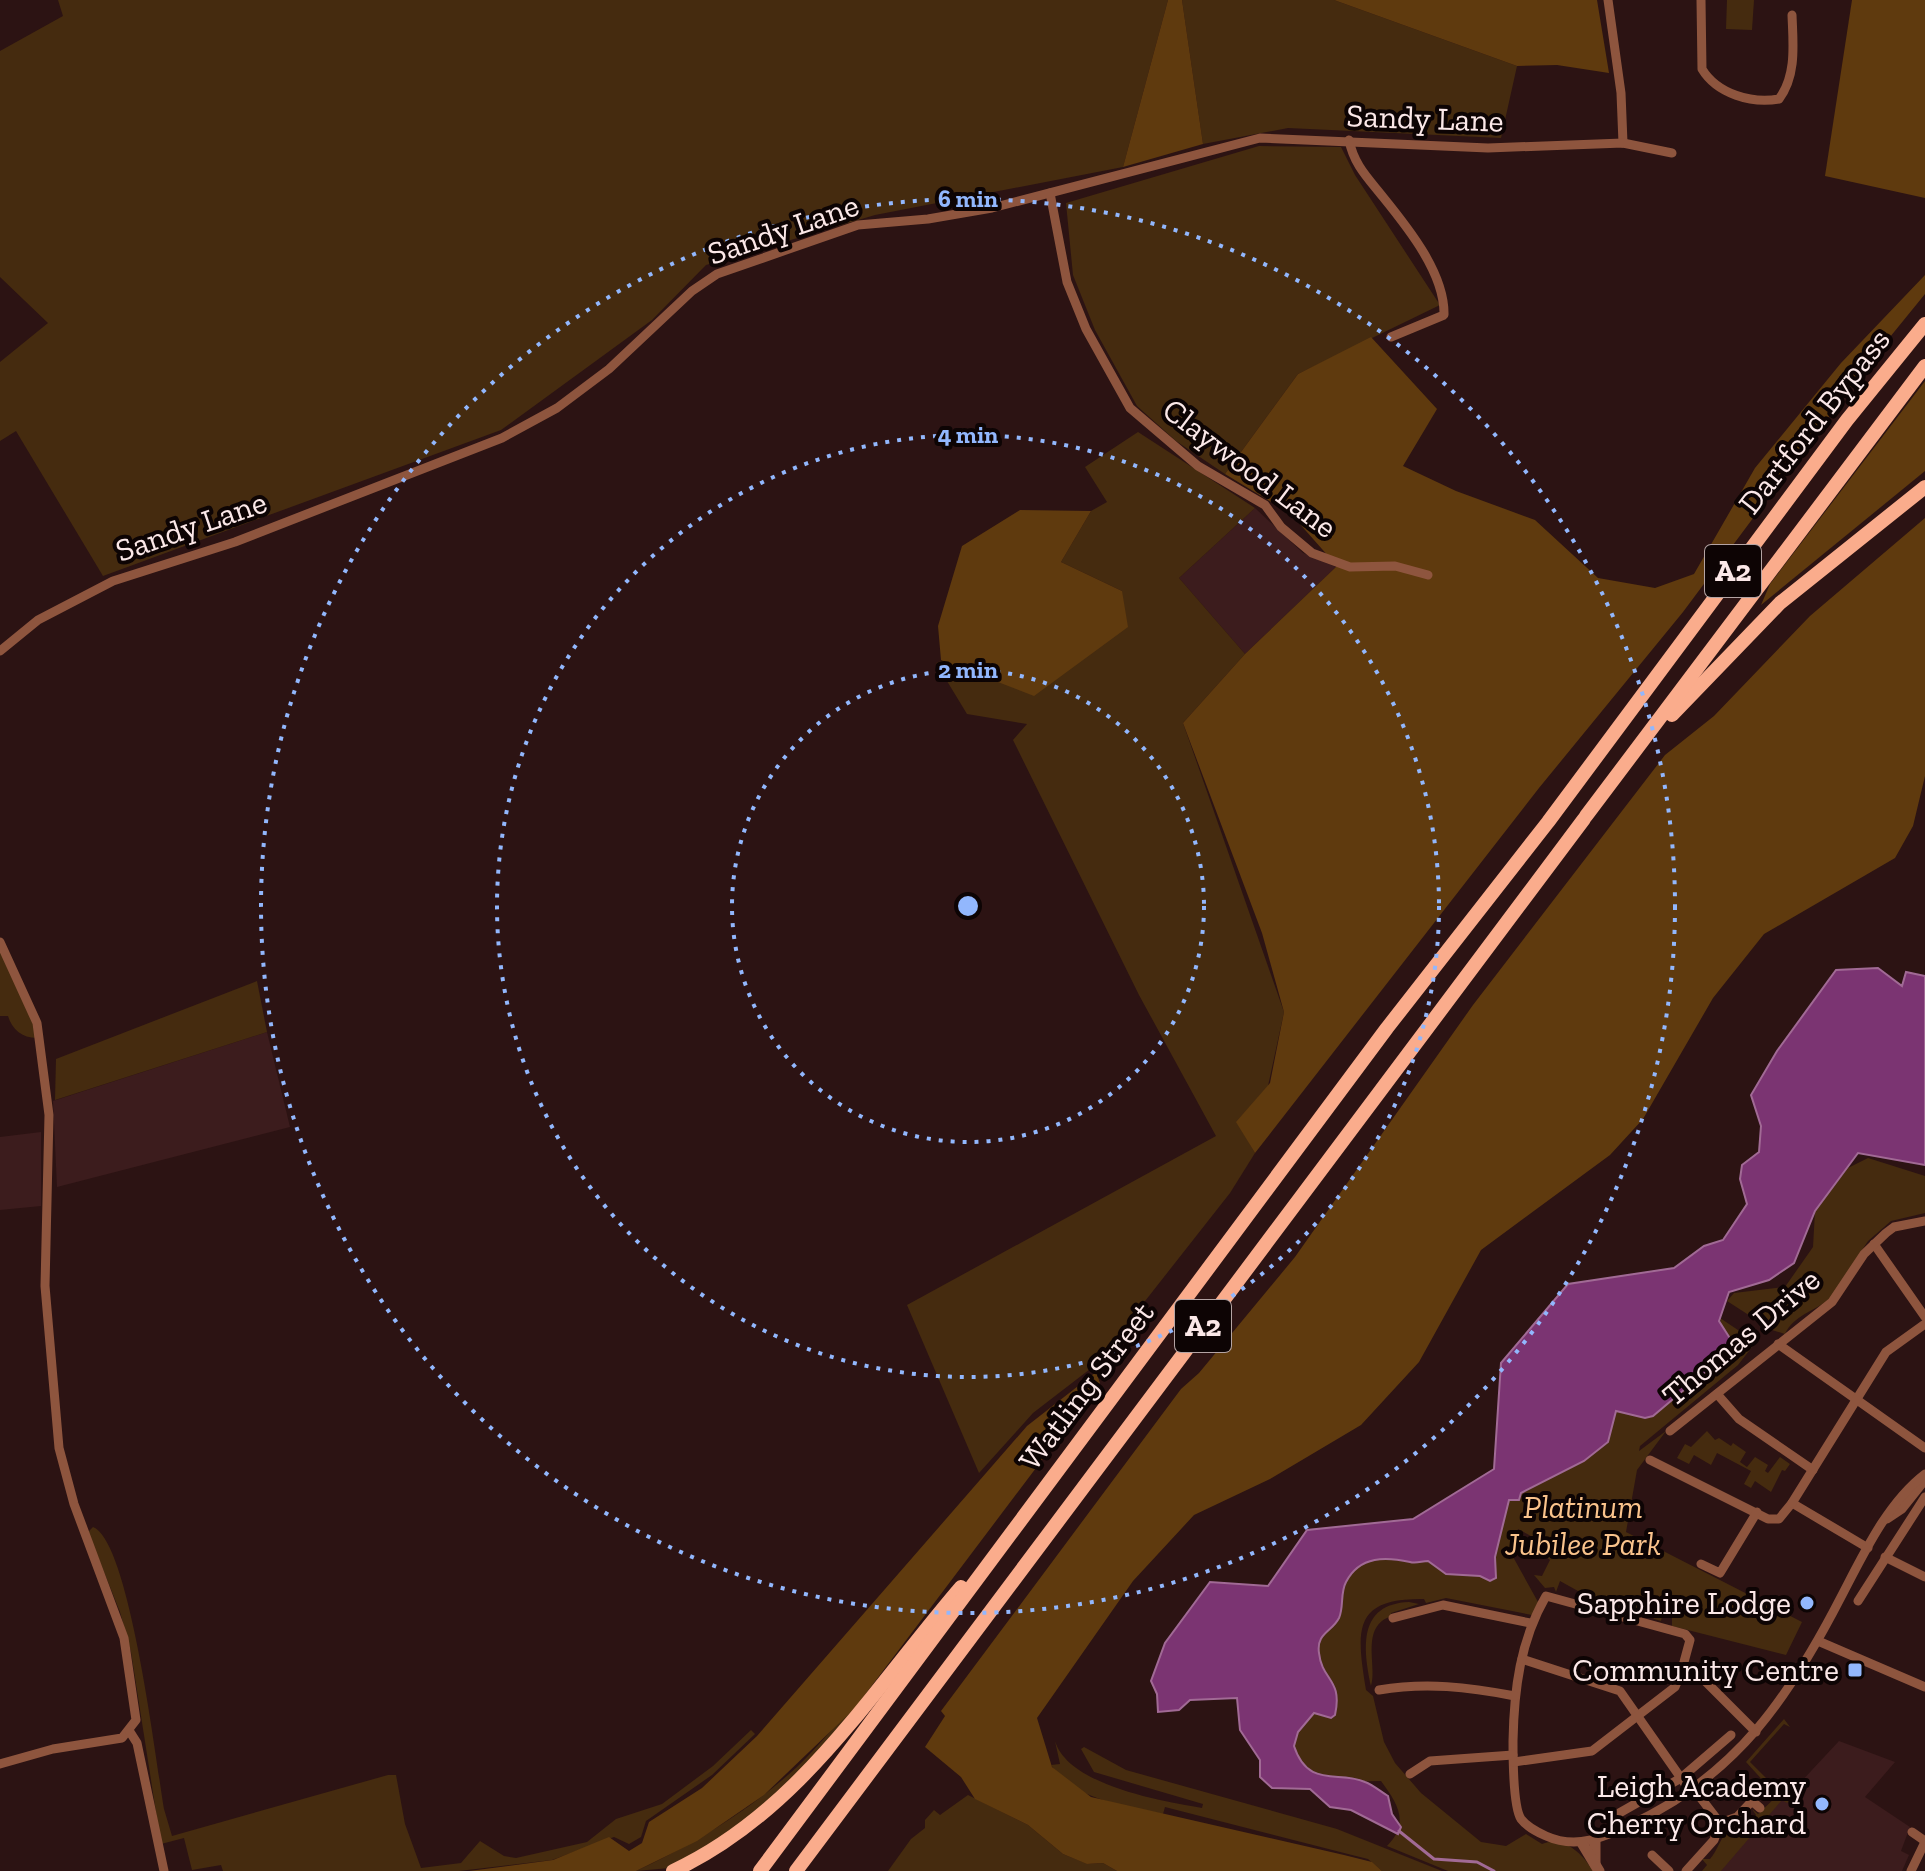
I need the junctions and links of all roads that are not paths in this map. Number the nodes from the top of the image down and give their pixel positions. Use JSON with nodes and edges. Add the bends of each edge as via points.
{"nodes":[{"id":1,"x":1608,"y":0,"type":"edge"},
{"id":2,"x":1701,"y":0,"type":"edge"},
{"id":3,"x":1792,"y":15,"type":"dead end"},
{"id":4,"x":1349,"y":140,"type":"junction"},
{"id":5,"x":1623,"y":143,"type":"junction"},
{"id":6,"x":1672,"y":153,"type":"dead end"},
{"id":7,"x":1050,"y":193,"type":"junction"},
{"id":8,"x":1925,"y":324,"type":"edge"},
{"id":9,"x":1391,"y":337,"type":"dead end"},
{"id":10,"x":1925,"y":366,"type":"edge"},
{"id":11,"x":1925,"y":487,"type":"edge"},
{"id":12,"x":1428,"y":575,"type":"dead end"},
{"id":13,"x":0,"y":651,"type":"edge"},
{"id":14,"x":1583,"y":820,"type":"junction"},
{"id":15,"x":1548,"y":822,"type":"joint"},
{"id":16,"x":0,"y":942,"type":"edge"},
{"id":17,"x":1925,"y":1221,"type":"edge"},
{"id":18,"x":1874,"y":1244,"type":"junction"},
{"id":19,"x":1925,"y":1317,"type":"edge"},
{"id":20,"x":1925,"y":1324,"type":"edge"},
{"id":21,"x":1778,"y":1344,"type":"junction"},
{"id":22,"x":1717,"y":1394,"type":"junction"},
{"id":23,"x":1856,"y":1398,"type":"junction"},
{"id":24,"x":1670,"y":1431,"type":"dead end"},
{"id":25,"x":1925,"y":1448,"type":"edge"},
{"id":26,"x":1650,"y":1460,"type":"dead end"},
{"id":27,"x":1813,"y":1470,"type":"junction"},
{"id":28,"x":1925,"y":1474,"type":"edge"},
{"id":29,"x":1925,"y":1480,"type":"edge"},
{"id":30,"x":1047,"y":1486,"type":"junction"},
{"id":31,"x":1925,"y":1497,"type":"edge"},
{"id":32,"x":1792,"y":1503,"type":"junction"},
{"id":33,"x":1757,"y":1512,"type":"junction"},
{"id":34,"x":1887,"y":1519,"type":"junction"},
{"id":35,"x":1868,"y":1548,"type":"junction"},
{"id":36,"x":1885,"y":1557,"type":"junction"},
{"id":37,"x":1701,"y":1564,"type":"dead end"},
{"id":38,"x":1925,"y":1577,"type":"edge"},
{"id":39,"x":1858,"y":1601,"type":"dead end"},
{"id":40,"x":1393,"y":1618,"type":"dead end"},
{"id":41,"x":1530,"y":1623,"type":"junction"},
{"id":42,"x":1818,"y":1641,"type":"junction"},
{"id":43,"x":1522,"y":1659,"type":"junction"},
{"id":44,"x":1681,"y":1673,"type":"junction"},
{"id":45,"x":1925,"y":1687,"type":"edge"},
{"id":46,"x":1379,"y":1690,"type":"dead end"},
{"id":47,"x":1515,"y":1696,"type":"junction"},
{"id":48,"x":1638,"y":1714,"type":"junction"},
{"id":49,"x":130,"y":1732,"type":"junction"},
{"id":50,"x":1756,"y":1732,"type":"junction"},
{"id":51,"x":1731,"y":1735,"type":"dead end"},
{"id":52,"x":1513,"y":1759,"type":"junction"},
{"id":53,"x":0,"y":1764,"type":"edge"},
{"id":54,"x":1410,"y":1774,"type":"dead end"},
{"id":55,"x":1681,"y":1778,"type":"junction"},
{"id":56,"x":1692,"y":1789,"type":"junction"},
{"id":57,"x":1760,"y":1808,"type":"dead end"},
{"id":58,"x":1614,"y":1816,"type":"dead end"},
{"id":59,"x":1720,"y":1823,"type":"junction"},
{"id":60,"x":1912,"y":1832,"type":"dead end"},
{"id":61,"x":1595,"y":1840,"type":"junction"},
{"id":62,"x":1925,"y":1841,"type":"edge"},
{"id":63,"x":1582,"y":1843,"type":"junction"},
{"id":64,"x":1652,"y":1855,"type":"dead end"},
{"id":65,"x":1597,"y":1867,"type":"edge"},
{"id":66,"x":164,"y":1871,"type":"edge"},
{"id":67,"x":673,"y":1871,"type":"edge"},
{"id":68,"x":760,"y":1871,"type":"edge"},
{"id":69,"x":798,"y":1871,"type":"edge"},
{"id":70,"x":1669,"y":1871,"type":"edge"},
{"id":71,"x":1686,"y":1871,"type":"edge"},
{"id":72,"x":1911,"y":1871,"type":"edge"}],
"edges":[{"from":1,"to":5,"type":"street"},
{"from":2,"to":3,"type":"street","via":[[1702,69],[1714,83],[1744,98],[1779,99],[1784,92],[1793,56]]},
{"from":4,"to":5,"type":"street","name":"Sandy Lane","via":[[1488,148]]},
{"from":4,"to":7,"type":"street","name":"Sandy Lane","via":[[1260,138]]},
{"from":4,"to":9,"type":"street","via":[[1353,161],[1406,227],[1444,294],[1444,315]]},
{"from":5,"to":6,"type":"street","name":"Sandy Lane"},
{"from":7,"to":12,"type":"street","name":"Claywood Lane","via":[[1067,282],[1086,329],[1130,408],[1198,466],[1265,505],[1312,553],[1350,567],[1395,566]]},
{"from":7,"to":13,"type":"street","name":"Sandy Lane","via":[[928,219],[858,225],[717,274],[609,369],[557,408],[502,438],[235,542],[113,581],[38,620]]},
{"from":8,"to":15,"type":"highway","name":"Dartford Bypass","number":"A2","via":[[1791,494]]},
{"from":10,"to":14,"type":"highway","name":"Dartford Bypass","number":"A2"},
{"from":11,"to":14,"type":"highway","number":"A2","via":[[1744,636]]},
{"from":14,"to":69,"type":"highway","name":"Watling Street","number":"A2"},
{"from":15,"to":30,"type":"highway","name":"Watling Street","number":"A2","via":[[1387,1028]]},
{"from":16,"to":49,"type":"street","via":[[37,1023],[49,1115],[45,1286],[59,1448],[124,1638],[136,1720]]},
{"from":17,"to":18,"type":"street","name":"Thomas Drive","via":[[1894,1227]]},
{"from":18,"to":19,"type":"street"},
{"from":18,"to":21,"type":"street","name":"Thomas Drive","via":[[1832,1302]]},
{"from":20,"to":23,"type":"street","via":[[1887,1351]]},
{"from":21,"to":22,"type":"street","name":"Thomas Drive"},
{"from":21,"to":23,"type":"street"},
{"from":22,"to":24,"type":"street","name":"Thomas Drive"},
{"from":22,"to":27,"type":"street","via":[[1739,1419]]},
{"from":23,"to":25,"type":"street"},
{"from":23,"to":27,"type":"street"},
{"from":26,"to":33,"type":"street"},
{"from":27,"to":32,"type":"street"},
{"from":28,"to":34,"type":"street","via":[[1909,1485]]},
{"from":29,"to":34,"type":"street"},
{"from":30,"to":67,"type":"highway","via":[[795,1785],[737,1833]]},
{"from":30,"to":68,"type":"highway","name":"Watling Street","number":"A2"},
{"from":31,"to":36,"type":"street"},
{"from":32,"to":33,"type":"street","via":[[1779,1519]]},
{"from":32,"to":35,"type":"street"},
{"from":33,"to":37,"type":"street","via":[[1720,1573]]},
{"from":34,"to":35,"type":"street"},
{"from":35,"to":42,"type":"street"},
{"from":36,"to":38,"type":"street"},
{"from":36,"to":39,"type":"street"},
{"from":40,"to":41,"type":"street","via":[[1443,1605]]},
{"from":41,"to":43,"type":"street"},
{"from":41,"to":44,"type":"street","via":[[1546,1596],[1555,1596],[1683,1633],[1690,1640]]},
{"from":42,"to":45,"type":"street"},
{"from":42,"to":50,"type":"street","via":[[1790,1690]]},
{"from":43,"to":47,"type":"street"},
{"from":43,"to":48,"type":"street","via":[[1618,1690]]},
{"from":44,"to":48,"type":"street","via":[[1675,1687]]},
{"from":44,"to":50,"type":"street","via":[[1703,1679]]},
{"from":46,"to":47,"type":"street","via":[[1446,1685]]},
{"from":47,"to":52,"type":"street"},
{"from":48,"to":52,"type":"street","via":[[1592,1751]]},
{"from":48,"to":55,"type":"street"},
{"from":49,"to":53,"type":"street","via":[[120,1739]]},
{"from":49,"to":66,"type":"street","via":[[137,1742]]},
{"from":50,"to":56,"type":"street"},
{"from":51,"to":55,"type":"street"},
{"from":52,"to":54,"type":"street","via":[[1430,1761]]},
{"from":52,"to":63,"type":"street","via":[[1523,1821],[1555,1839]]},
{"from":55,"to":56,"type":"street"},
{"from":55,"to":58,"type":"street"},
{"from":56,"to":59,"type":"street"},
{"from":56,"to":61,"type":"street","via":[[1642,1820]]},
{"from":57,"to":59,"type":"street","via":[[1752,1801],[1737,1817]]},
{"from":59,"to":71,"type":"street","via":[[1714,1841]]},
{"from":60,"to":62,"type":"street"},
{"from":61,"to":63,"type":"street"},
{"from":61,"to":65,"type":"street"},
{"from":62,"to":72,"type":"street"},
{"from":63,"to":65,"type":"street"},
{"from":64,"to":70,"type":"street"}]}
